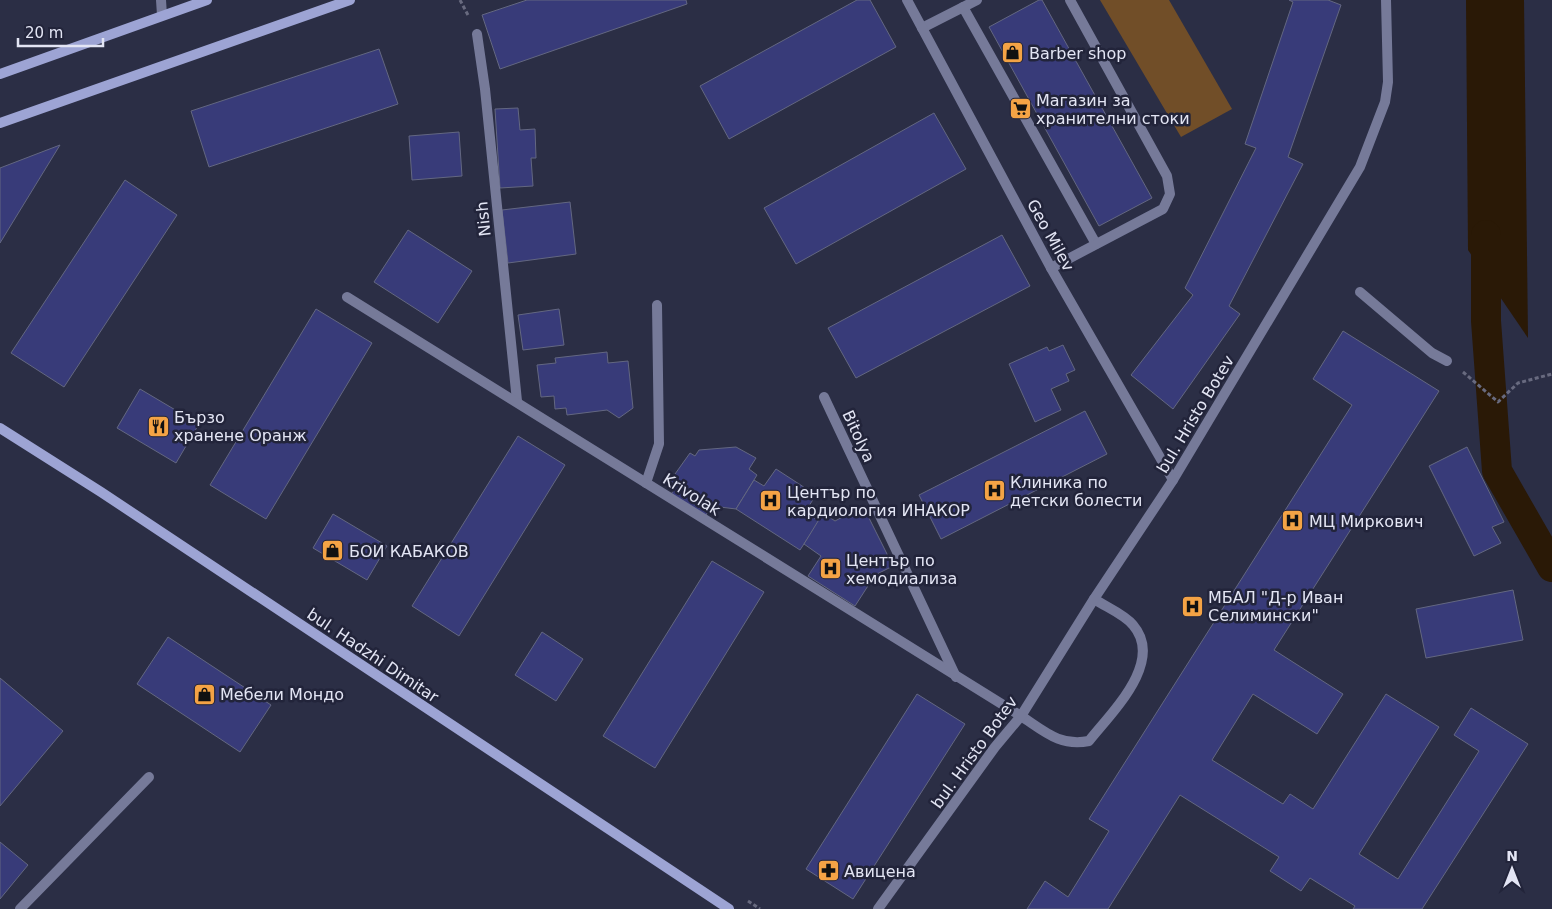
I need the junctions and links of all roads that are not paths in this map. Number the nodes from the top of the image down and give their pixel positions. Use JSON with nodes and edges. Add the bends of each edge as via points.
{"nodes":[{"id":1,"x":160,"y":0,"type":"edge"},
{"id":2,"x":207,"y":0,"type":"edge"},
{"id":3,"x":350,"y":0,"type":"edge"},
{"id":4,"x":907,"y":0,"type":"edge"},
{"id":5,"x":977,"y":0,"type":"edge"},
{"id":6,"x":1070,"y":0,"type":"edge"},
{"id":7,"x":1386,"y":0,"type":"edge"},
{"id":8,"x":962,"y":7,"type":"junction"},
{"id":9,"x":162,"y":15,"type":"junction"},
{"id":10,"x":922,"y":28,"type":"junction"},
{"id":11,"x":477,"y":34,"type":"dead end"},
{"id":12,"x":0,"y":74,"type":"edge"},
{"id":13,"x":0,"y":123,"type":"edge"},
{"id":14,"x":1096,"y":244,"type":"junction"},
{"id":15,"x":1051,"y":268,"type":"junction"},
{"id":16,"x":1360,"y":292,"type":"dead end"},
{"id":17,"x":347,"y":297,"type":"dead end"},
{"id":18,"x":657,"y":305,"type":"dead end"},
{"id":19,"x":1447,"y":361,"type":"dead end"},
{"id":20,"x":824,"y":396,"type":"dead end"},
{"id":21,"x":517,"y":401,"type":"junction"},
{"id":22,"x":0,"y":428,"type":"edge"},
{"id":23,"x":1173,"y":480,"type":"junction"},
{"id":24,"x":646,"y":483,"type":"junction"},
{"id":25,"x":1094,"y":599,"type":"junction"},
{"id":26,"x":957,"y":678,"type":"junction"},
{"id":27,"x":1021,"y":716,"type":"junction"},
{"id":28,"x":148,"y":777,"type":"dead end"},
{"id":29,"x":20,"y":909,"type":"edge"},
{"id":30,"x":729,"y":909,"type":"edge"},
{"id":31,"x":878,"y":909,"type":"edge"}],
"edges":[{"from":1,"to":9,"type":"street"},
{"from":2,"to":9,"type":"street"},
{"from":3,"to":13,"type":"street"},
{"from":4,"to":10,"type":"street","name":"Geo Milev"},
{"from":5,"to":8,"type":"street"},
{"from":6,"to":14,"type":"street","via":[[1167,176],[1170,194],[1163,209]]},
{"from":7,"to":23,"type":"street","name":"bul. Hristo Botev","via":[[1388,82],[1385,102],[1368,149]]},
{"from":8,"to":10,"type":"street"},
{"from":8,"to":14,"type":"street"},
{"from":9,"to":12,"type":"street"},
{"from":10,"to":15,"type":"street","name":"Geo Milev"},
{"from":11,"to":21,"type":"street","name":"Nish"},
{"from":14,"to":15,"type":"street"},
{"from":15,"to":23,"type":"street","name":"Geo Milev"},
{"from":16,"to":19,"type":"street","via":[[1432,353]]},
{"from":17,"to":21,"type":"street","name":"Krivolak","via":[[450,363]]},
{"from":18,"to":24,"type":"street","via":[[659,444]]},
{"from":20,"to":26,"type":"street","name":"Bitolya"},
{"from":21,"to":24,"type":"street","name":"Krivolak"},
{"from":22,"to":30,"type":"street","name":"bul. Hadzhi Dimitar"},
{"from":23,"to":25,"type":"street","name":"bul. Hristo Botev"},
{"from":24,"to":26,"type":"street","name":"Krivolak"},
{"from":25,"to":27,"type":"street","name":"bul. Hristo Botev"},
{"from":25,"to":27,"type":"street","name":"Krivolak","via":[[1133,624],[1139,635],[1141,668],[1132,685],[1089,741],[1075,744],[1060,741]]},
{"from":26,"to":27,"type":"street","name":"Krivolak"},
{"from":27,"to":31,"type":"street","name":"bul. Hristo Botev"},
{"from":28,"to":29,"type":"street"}]}
